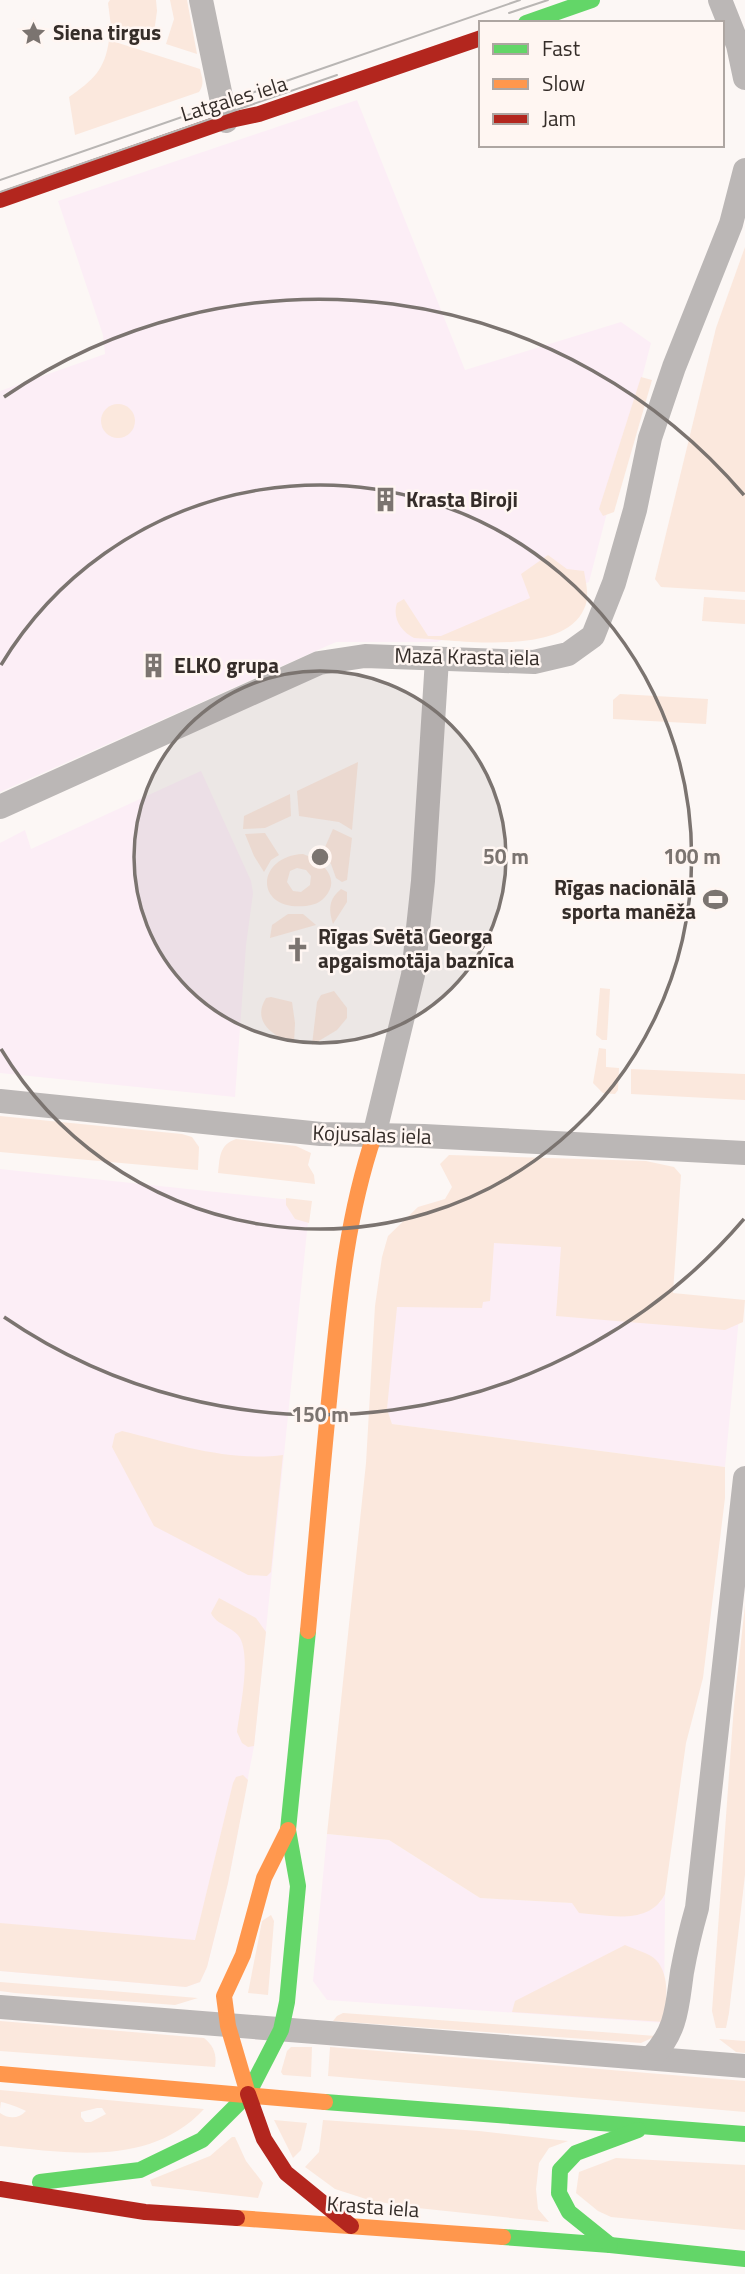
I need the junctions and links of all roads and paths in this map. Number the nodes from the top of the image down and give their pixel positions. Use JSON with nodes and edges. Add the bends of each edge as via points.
{"nodes":[{"id":1,"x":201,"y":0,"type":"edge"},
{"id":2,"x":592,"y":0,"type":"edge"},
{"id":3,"x":720,"y":0,"type":"edge"},
{"id":4,"x":532,"y":21,"type":"edge"},
{"id":5,"x":479,"y":39,"type":"edge"},
{"id":6,"x":745,"y":78,"type":"edge"},
{"id":7,"x":226,"y":121,"type":"junction"},
{"id":8,"x":745,"y":170,"type":"edge"},
{"id":9,"x":0,"y":200,"type":"edge"},
{"id":10,"x":438,"y":659,"type":"junction"},
{"id":11,"x":0,"y":807,"type":"edge"},
{"id":12,"x":0,"y":1101,"type":"edge"},
{"id":13,"x":374,"y":1136,"type":"junction"},
{"id":14,"x":745,"y":1153,"type":"edge"},
{"id":15,"x":745,"y":1478,"type":"edge"},
{"id":16,"x":288,"y":1830,"type":"junction"},
{"id":17,"x":0,"y":2007,"type":"edge"},
{"id":18,"x":228,"y":2026,"type":"junction"},
{"id":19,"x":281,"y":2030,"type":"junction"},
{"id":20,"x":651,"y":2058,"type":"junction"},
{"id":21,"x":745,"y":2066,"type":"edge"},
{"id":22,"x":0,"y":2074,"type":"edge"},
{"id":23,"x":248,"y":2094,"type":"junction"},
{"id":24,"x":650,"y":2125,"type":"junction"},
{"id":25,"x":745,"y":2134,"type":"edge"},
{"id":26,"x":0,"y":2188,"type":"edge"},
{"id":27,"x":351,"y":2226,"type":"junction"},
{"id":28,"x":610,"y":2245,"type":"junction"},
{"id":29,"x":745,"y":2259,"type":"edge"}],
"edges":[{"from":1,"to":7,"type":"street"},
{"from":2,"to":4,"type":"main road"},
{"from":3,"to":6,"type":"street"},
{"from":5,"to":7,"type":"main road","name":"Latgales iela","via":[[259,114]]},
{"from":7,"to":9,"type":"main road","name":"Latgales iela"},
{"from":8,"to":10,"type":"street","name":"Mazā Krasta iela","via":[[731,224],[650,438],[614,583],[593,636],[568,654],[534,662]]},
{"from":10,"to":11,"type":"street","name":"Mazā Krasta iela","via":[[365,656],[319,663]]},
{"from":10,"to":13,"type":"street","via":[[413,975]]},
{"from":12,"to":13,"type":"street","name":"Kojusalas iela"},
{"from":13,"to":14,"type":"street","name":"Kojusalas iela"},
{"from":13,"to":16,"type":"main road","via":[[356,1193],[340,1292]]},
{"from":15,"to":20,"type":"street","via":[[697,1908],[676,2019]]},
{"from":16,"to":18,"type":"main road","via":[[264,1878],[243,1955],[224,1996]]},
{"from":16,"to":19,"type":"main road","via":[[298,1886]]},
{"from":17,"to":18,"type":"street"},
{"from":18,"to":19,"type":"street"},
{"from":18,"to":23,"type":"main road"},
{"from":19,"to":20,"type":"street"},
{"from":19,"to":23,"type":"main road"},
{"from":20,"to":21,"type":"street"},
{"from":22,"to":23,"type":"main road"},
{"from":23,"to":24,"type":"main road"},
{"from":23,"to":26,"type":"main road","via":[[202,2140],[140,2170]]},
{"from":23,"to":27,"type":"main road","via":[[264,2139],[286,2173]]},
{"from":24,"to":25,"type":"main road"},
{"from":24,"to":28,"type":"main road","via":[[576,2153],[560,2170],[559,2193],[569,2212]]},
{"from":26,"to":27,"type":"main road","name":"Krasta iela","via":[[145,2211]]},
{"from":27,"to":28,"type":"main road","name":"Krasta iela"},
{"from":28,"to":29,"type":"main road","name":"Krasta iela"}]}
